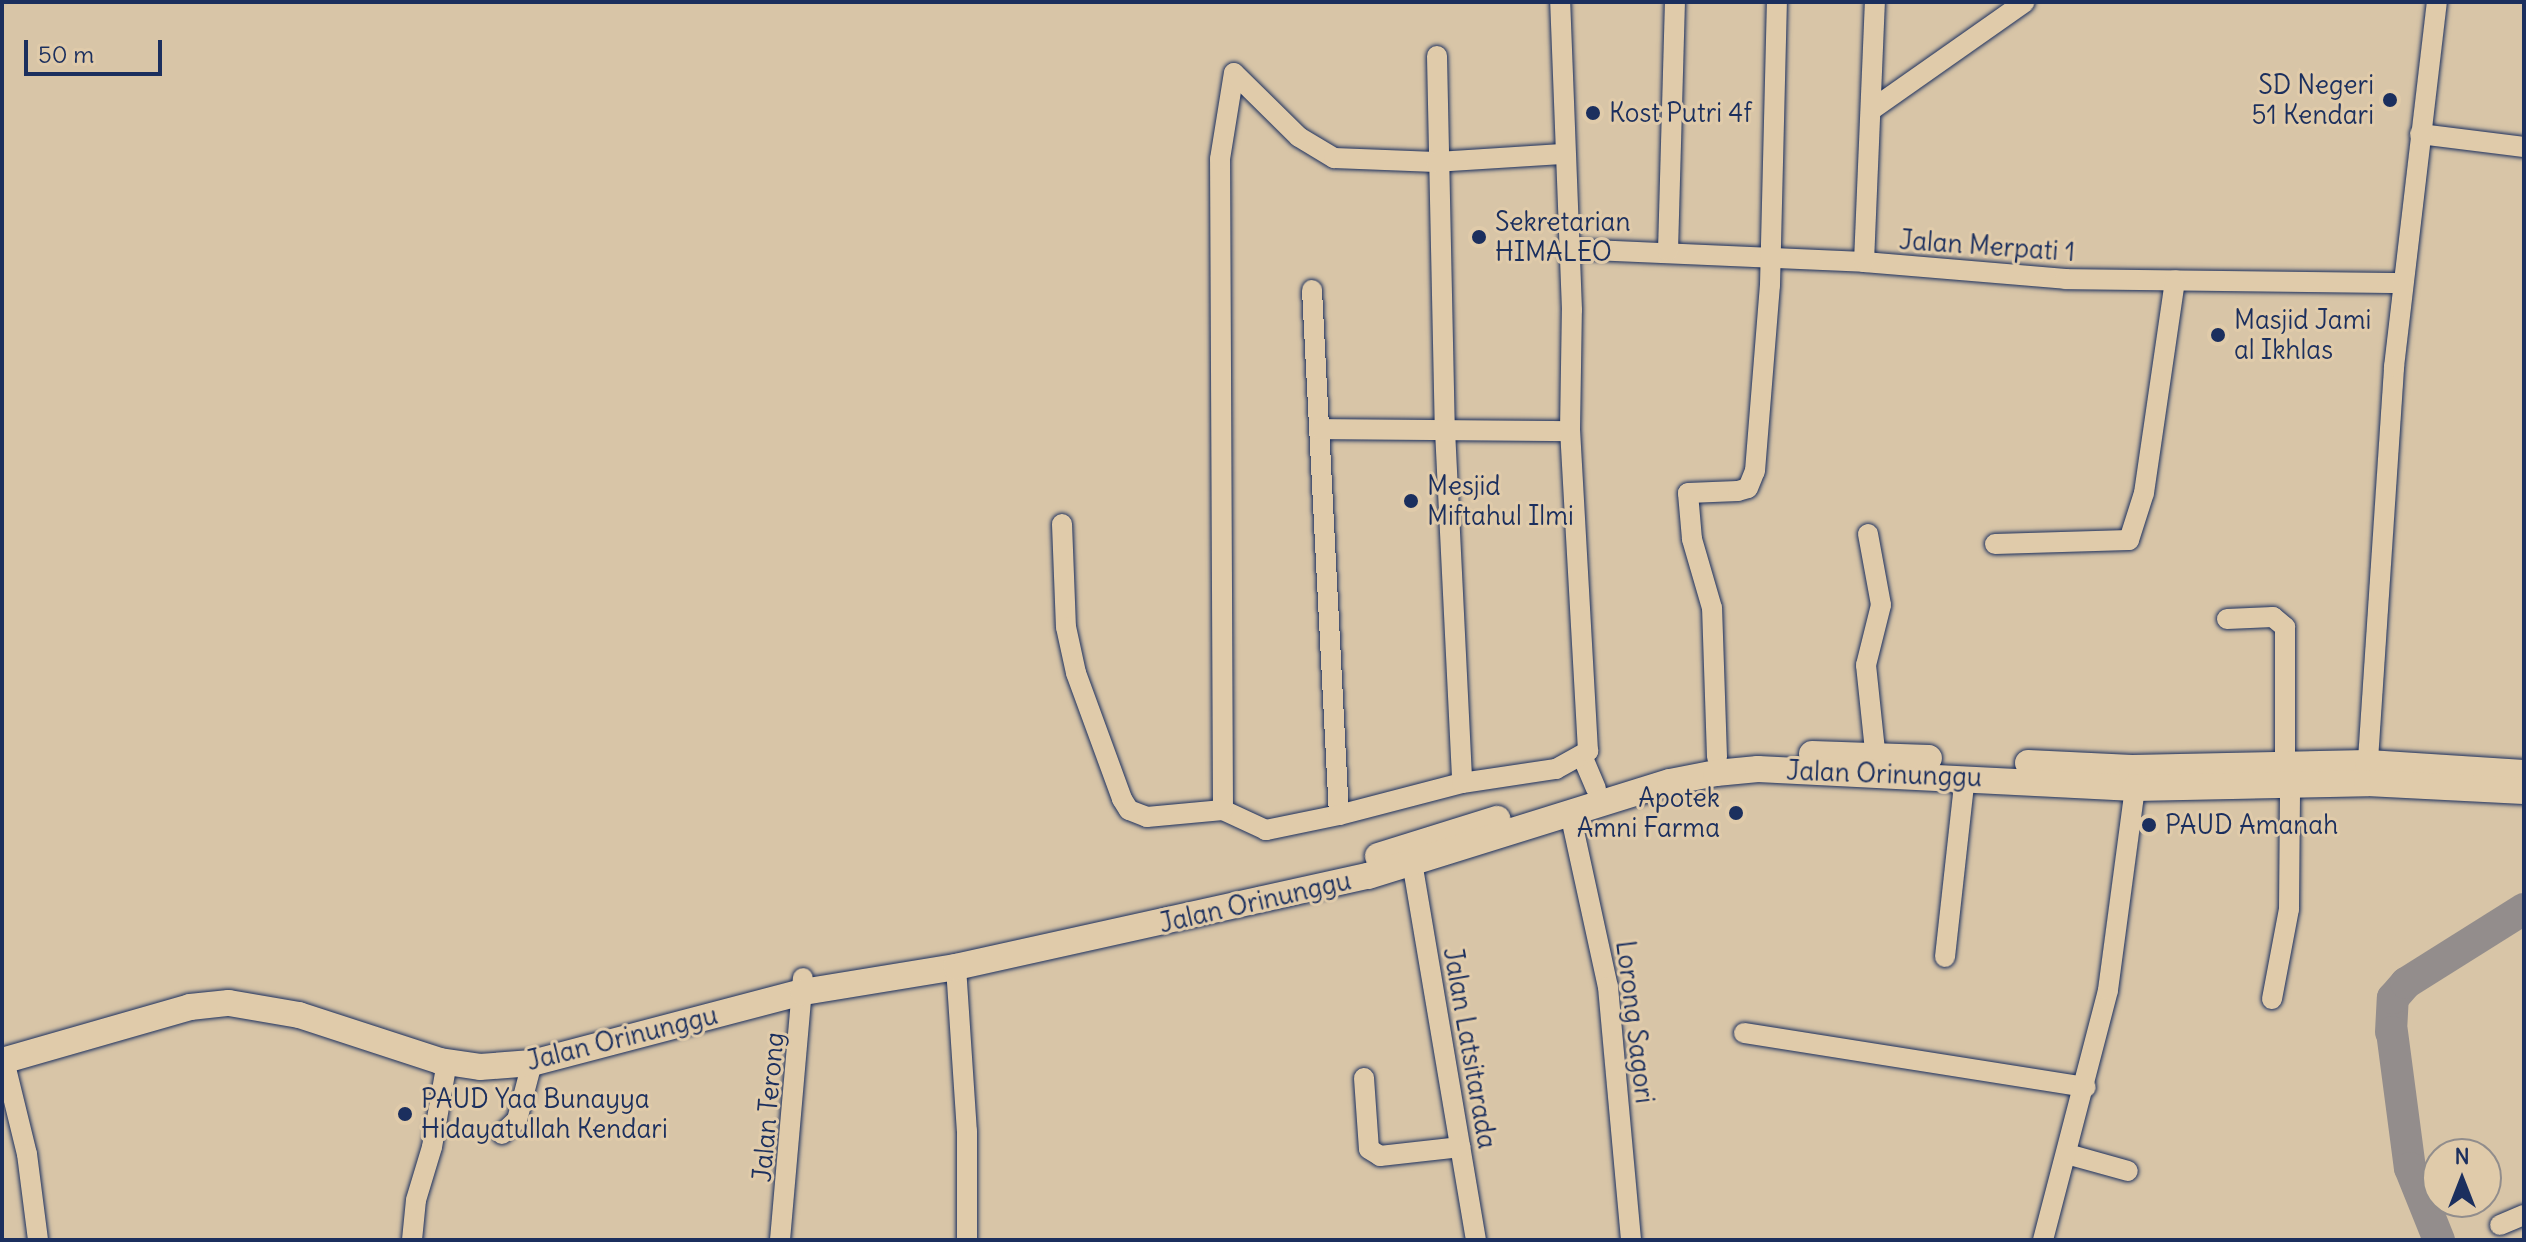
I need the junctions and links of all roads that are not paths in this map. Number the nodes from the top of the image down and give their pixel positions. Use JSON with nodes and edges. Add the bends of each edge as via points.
{"nodes":[{"id":1,"x":1560,"y":2,"type":"edge"},
{"id":2,"x":1675,"y":2,"type":"edge"},
{"id":3,"x":1777,"y":2,"type":"edge"},
{"id":4,"x":1875,"y":2,"type":"edge"},
{"id":5,"x":2025,"y":2,"type":"edge"},
{"id":6,"x":2437,"y":2,"type":"edge"},
{"id":7,"x":1437,"y":56,"type":"dead end"},
{"id":8,"x":1874,"y":108,"type":"junction"},
{"id":9,"x":2420,"y":134,"type":"junction"},
{"id":10,"x":2524,"y":147,"type":"edge"},
{"id":11,"x":1564,"y":154,"type":"junction"},
{"id":12,"x":1436,"y":162,"type":"junction"},
{"id":13,"x":1569,"y":249,"type":"junction"},
{"id":14,"x":1668,"y":251,"type":"junction"},
{"id":15,"x":1771,"y":256,"type":"junction"},
{"id":16,"x":1864,"y":262,"type":"junction"},
{"id":17,"x":2175,"y":280,"type":"junction"},
{"id":18,"x":2402,"y":283,"type":"junction"},
{"id":19,"x":1312,"y":290,"type":"dead end"},
{"id":20,"x":1320,"y":429,"type":"junction"},
{"id":21,"x":1445,"y":430,"type":"junction"},
{"id":22,"x":1570,"y":431,"type":"junction"},
{"id":23,"x":1062,"y":524,"type":"dead end"},
{"id":24,"x":1868,"y":534,"type":"dead end"},
{"id":25,"x":1995,"y":544,"type":"dead end"},
{"id":26,"x":2227,"y":619,"type":"dead end"},
{"id":27,"x":1717,"y":757,"type":"junction"},
{"id":28,"x":1583,"y":758,"type":"junction"},
{"id":29,"x":1877,"y":765,"type":"junction"},
{"id":30,"x":2367,"y":773,"type":"junction"},
{"id":31,"x":2524,"y":773,"type":"edge"},
{"id":32,"x":2287,"y":775,"type":"junction"},
{"id":33,"x":1965,"y":777,"type":"junction"},
{"id":34,"x":1462,"y":783,"type":"junction"},
{"id":35,"x":2135,"y":788,"type":"junction"},
{"id":36,"x":2524,"y":791,"type":"edge"},
{"id":37,"x":1598,"y":796,"type":"junction"},
{"id":38,"x":1223,"y":810,"type":"junction"},
{"id":39,"x":1570,"y":813,"type":"junction"},
{"id":40,"x":1339,"y":815,"type":"junction"},
{"id":41,"x":1411,"y":856,"type":"junction"},
{"id":42,"x":1137,"y":923,"type":"junction"},
{"id":43,"x":1945,"y":957,"type":"dead end"},
{"id":44,"x":956,"y":967,"type":"junction"},
{"id":45,"x":803,"y":985,"type":"junction"},
{"id":46,"x":2272,"y":999,"type":"dead end"},
{"id":47,"x":1744,"y":1033,"type":"dead end"},
{"id":48,"x":3,"y":1055,"type":"edge"},
{"id":49,"x":447,"y":1062,"type":"junction"},
{"id":50,"x":532,"y":1063,"type":"junction"},
{"id":51,"x":1364,"y":1078,"type":"dead end"},
{"id":52,"x":2086,"y":1087,"type":"junction"},
{"id":53,"x":502,"y":1134,"type":"dead end"},
{"id":54,"x":1460,"y":1147,"type":"junction"},
{"id":55,"x":2067,"y":1154,"type":"junction"},
{"id":56,"x":2128,"y":1171,"type":"dead end"},
{"id":57,"x":2524,"y":1215,"type":"edge"},
{"id":58,"x":2500,"y":1225,"type":"dead end"},
{"id":59,"x":38,"y":1240,"type":"edge"},
{"id":60,"x":412,"y":1240,"type":"edge"},
{"id":61,"x":780,"y":1240,"type":"edge"},
{"id":62,"x":967,"y":1240,"type":"edge"},
{"id":63,"x":1476,"y":1240,"type":"edge"},
{"id":64,"x":1631,"y":1240,"type":"edge"},
{"id":65,"x":2043,"y":1240,"type":"edge"}],
"edges":[{"from":1,"to":11,"type":"street"},
{"from":2,"to":14,"type":"street"},
{"from":3,"to":15,"type":"street"},
{"from":4,"to":8,"type":"street"},
{"from":5,"to":8,"type":"street"},
{"from":6,"to":9,"type":"street"},
{"from":7,"to":12,"type":"street"},
{"from":8,"to":16,"type":"street"},
{"from":9,"to":10,"type":"street"},
{"from":9,"to":18,"type":"street"},
{"from":11,"to":12,"type":"street"},
{"from":11,"to":13,"type":"street"},
{"from":12,"to":21,"type":"street"},
{"from":12,"to":38,"type":"street","via":[[1370,162],[1323,153],[1234,73],[1220,171]]},
{"from":13,"to":14,"type":"street","name":"Jalan Merpati 1"},
{"from":13,"to":22,"type":"street"},
{"from":14,"to":15,"type":"street","name":"Jalan Merpati 1"},
{"from":15,"to":16,"type":"street","name":"Jalan Merpati 1"},
{"from":15,"to":27,"type":"street","via":[[1755,471],[1748,488],[1688,493],[1692,539],[1713,622]]},
{"from":16,"to":17,"type":"street","name":"Jalan Merpati 1","via":[[1985,274]]},
{"from":17,"to":18,"type":"street","name":"Jalan Merpati 1"},
{"from":17,"to":25,"type":"street","via":[[2144,493],[2129,540]]},
{"from":18,"to":30,"type":"street"},
{"from":19,"to":20,"type":"street"},
{"from":20,"to":21,"type":"street"},
{"from":20,"to":40,"type":"street"},
{"from":21,"to":22,"type":"street"},
{"from":21,"to":34,"type":"street"},
{"from":22,"to":28,"type":"street","via":[[1589,741]]},
{"from":23,"to":38,"type":"street","via":[[1064,602],[1073,657],[1122,799],[1129,810],[1147,817]]},
{"from":24,"to":29,"type":"street","via":[[1881,605],[1866,665]]},
{"from":26,"to":32,"type":"street","via":[[2273,617],[2285,627]]},
{"from":27,"to":29,"type":"street","name":"Jalan Orinunggu"},
{"from":27,"to":37,"type":"street","name":"Jalan Orinunggu"},
{"from":28,"to":34,"type":"street","via":[[1556,769]]},
{"from":28,"to":37,"type":"street"},
{"from":29,"to":32,"type":"street","name":"Jalan Orinunggu"},
{"from":29,"to":33,"type":"street","name":"Jalan Orinunggu"},
{"from":29,"to":37,"type":"street","name":"Jalan Orinunggu","via":[[1716,773]]},
{"from":30,"to":31,"type":"street","name":"Jalan Orinunggu"},
{"from":30,"to":32,"type":"street","name":"Jalan Orinunggu"},
{"from":30,"to":36,"type":"street","name":"Jalan Orinunggu"},
{"from":32,"to":35,"type":"street","name":"Jalan Orinunggu"},
{"from":32,"to":46,"type":"street","via":[[2288,921]]},
{"from":33,"to":35,"type":"street","name":"Jalan Orinunggu"},
{"from":33,"to":43,"type":"street"},
{"from":34,"to":40,"type":"street"},
{"from":35,"to":52,"type":"street","via":[[2108,990]]},
{"from":37,"to":39,"type":"street","name":"Jalan Orinunggu"},
{"from":37,"to":41,"type":"street","name":"Jalan Orinunggu"},
{"from":38,"to":40,"type":"street","via":[[1266,830]]},
{"from":39,"to":41,"type":"street","name":"Jalan Orinunggu"},
{"from":39,"to":64,"type":"street","name":"Lorong Sagori","via":[[1608,987]]},
{"from":41,"to":42,"type":"street","name":"Jalan Orinunggu"},
{"from":41,"to":54,"type":"street","name":"Jalan Latsitarada"},
{"from":42,"to":44,"type":"street","name":"Jalan Orinunggu"},
{"from":42,"to":45,"type":"street","name":"Jalan Orinunggu"},
{"from":44,"to":45,"type":"street","name":"Jalan Orinunggu"},
{"from":44,"to":62,"type":"street","via":[[967,1131]]},
{"from":45,"to":48,"type":"street","name":"Jalan Orinunggu","via":[[498,1050],[446,1044],[249,987],[211,986]]},
{"from":45,"to":50,"type":"street","name":"Jalan Orinunggu"},
{"from":45,"to":61,"type":"street","name":"Jalan Terong"},
{"from":47,"to":52,"type":"street"},
{"from":48,"to":49,"type":"street","name":"Jalan Orinunggu","via":[[190,1007],[229,1003],[264,1005]]},
{"from":48,"to":59,"type":"street","via":[[27,1154]]},
{"from":49,"to":50,"type":"street","name":"Jalan Orinunggu"},
{"from":49,"to":60,"type":"street"},
{"from":50,"to":53,"type":"street","via":[[517,1120]]},
{"from":51,"to":54,"type":"street","via":[[1369,1149],[1380,1156]]},
{"from":52,"to":55,"type":"street"},
{"from":54,"to":63,"type":"street","name":"Jalan Latsitarada"},
{"from":55,"to":56,"type":"street"},
{"from":55,"to":65,"type":"street"},
{"from":57,"to":58,"type":"street"}]}
